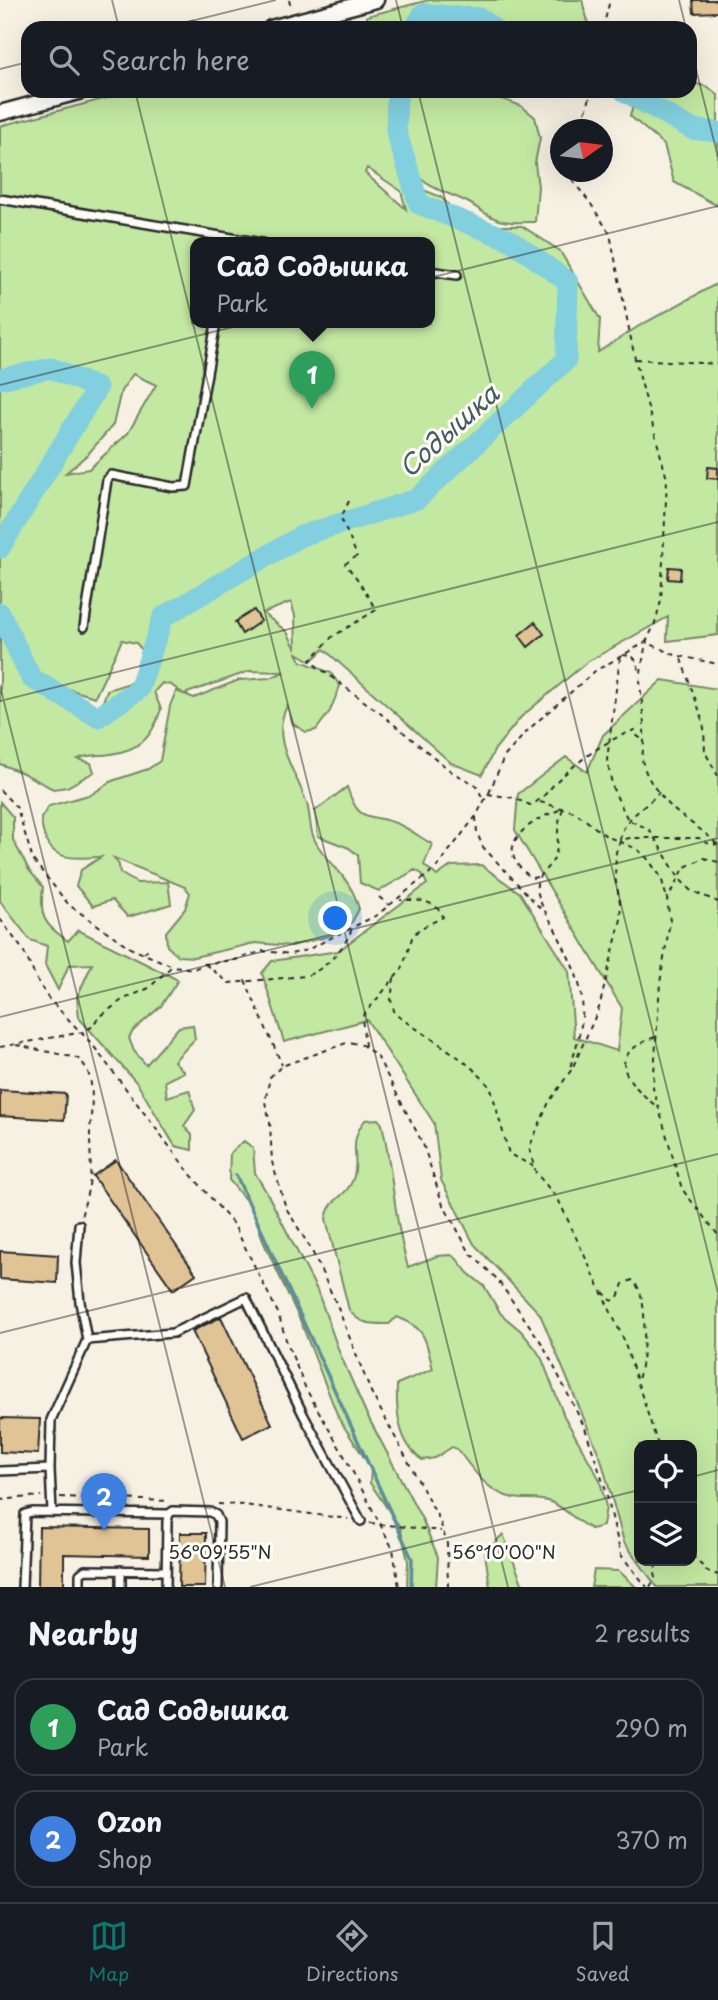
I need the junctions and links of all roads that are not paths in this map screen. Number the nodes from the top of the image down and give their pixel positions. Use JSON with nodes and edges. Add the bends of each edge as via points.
{"nodes":[{"id":1,"x":376,"y":0,"type":"edge"},
{"id":2,"x":297,"y":21,"type":"edge"},
{"id":3,"x":56,"y":98,"type":"edge"},
{"id":4,"x":0,"y":113,"type":"edge"},
{"id":5,"x":0,"y":199,"type":"edge"},
{"id":6,"x":213,"y":237,"type":"edge"},
{"id":7,"x":435,"y":272,"type":"edge"},
{"id":8,"x":457,"y":275,"type":"dead end"},
{"id":9,"x":215,"y":328,"type":"edge"},
{"id":10,"x":84,"y":627,"type":"dead end"},
{"id":11,"x":79,"y":1225,"type":"road end"},
{"id":12,"x":87,"y":1340,"type":"junction"},
{"id":13,"x":50,"y":1469,"type":"junction"},
{"id":14,"x":0,"y":1471,"type":"edge"},
{"id":15,"x":52,"y":1512,"type":"junction"},
{"id":16,"x":169,"y":1514,"type":"junction"},
{"id":17,"x":361,"y":1521,"type":"road end"},
{"id":18,"x":121,"y":1570,"type":"junction"},
{"id":19,"x":166,"y":1571,"type":"junction"},
{"id":20,"x":22,"y":1587,"type":"edge"},
{"id":21,"x":80,"y":1587,"type":"edge"},
{"id":22,"x":121,"y":1587,"type":"edge"},
{"id":23,"x":166,"y":1587,"type":"edge"},
{"id":24,"x":218,"y":1587,"type":"edge"}],
"edges":[{"from":1,"to":2,"type":"street"},
{"from":3,"to":4,"type":"street"},
{"from":5,"to":6,"type":"lane"},
{"from":7,"to":8,"type":"lane"},
{"from":9,"to":10,"type":"lane","via":[[187,486],[111,475],[107,480]]},
{"from":11,"to":12,"type":"lane","via":[[76,1263]]},
{"from":12,"to":13,"type":"lane","via":[[51,1420]]},
{"from":12,"to":17,"type":"lane","via":[[173,1333],[246,1298]]},
{"from":13,"to":14,"type":"lane"},
{"from":13,"to":15,"type":"lane"},
{"from":15,"to":16,"type":"lane"},
{"from":15,"to":20,"type":"lane","via":[[25,1514]]},
{"from":16,"to":19,"type":"lane"},
{"from":16,"to":24,"type":"lane","via":[[216,1515]]},
{"from":18,"to":19,"type":"lane"},
{"from":18,"to":21,"type":"lane","via":[[82,1570]]},
{"from":18,"to":22,"type":"lane"},
{"from":19,"to":23,"type":"lane"}]}
